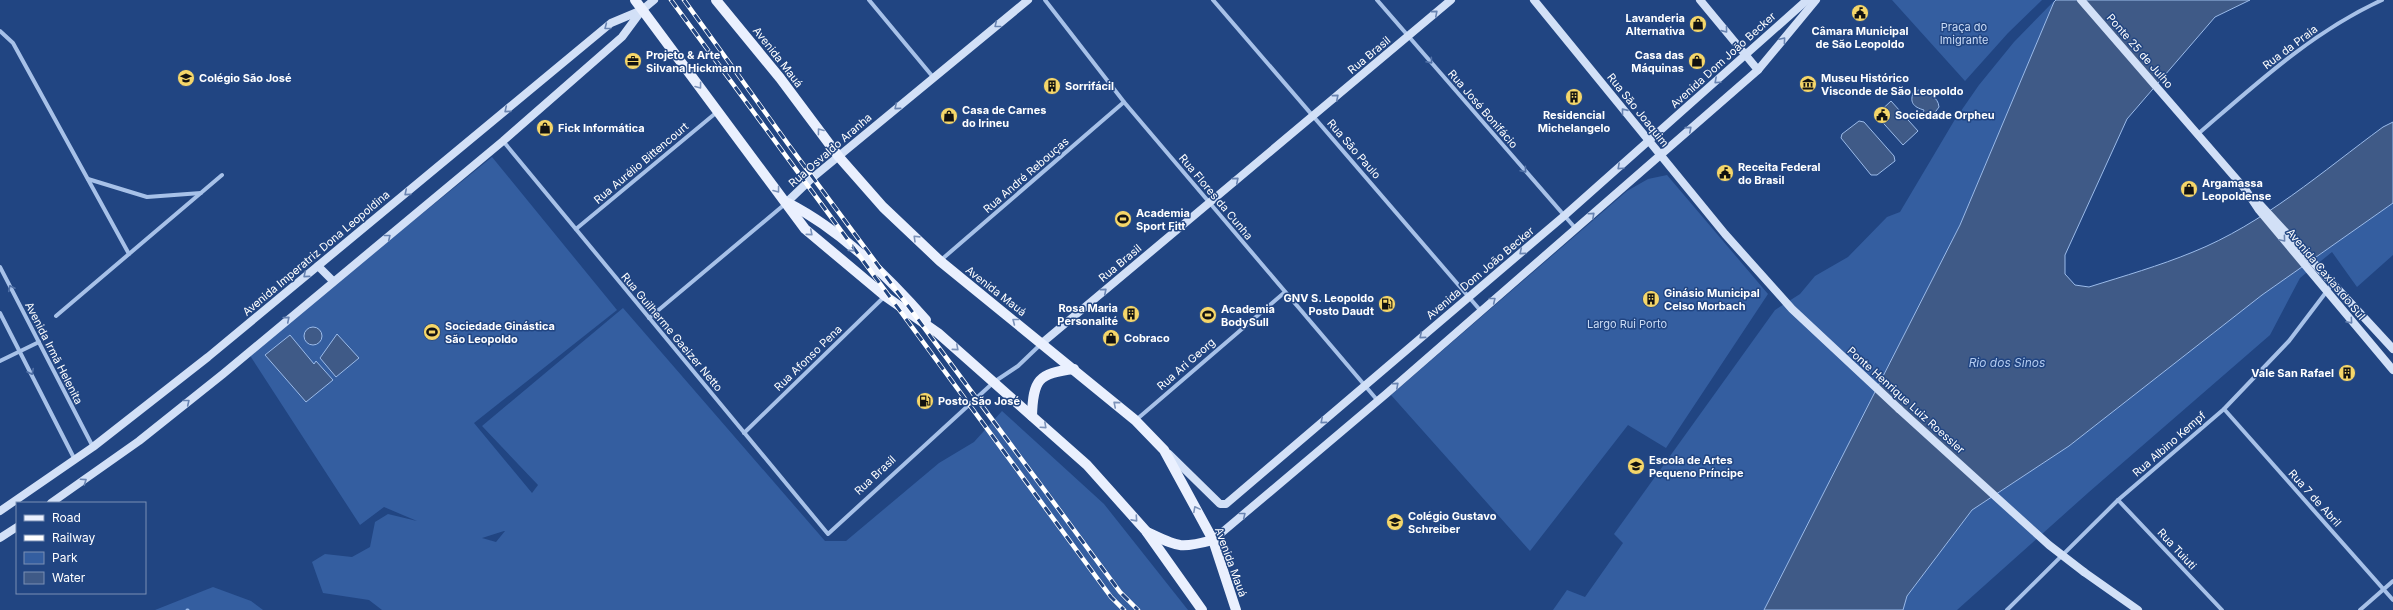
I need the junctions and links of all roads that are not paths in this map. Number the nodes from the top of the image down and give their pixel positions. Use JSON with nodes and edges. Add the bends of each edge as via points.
{"nodes":[{"id":1,"x":635,"y":0,"type":"edge"},
{"id":2,"x":654,"y":0,"type":"edge"},
{"id":3,"x":716,"y":0,"type":"edge"},
{"id":4,"x":868,"y":0,"type":"edge"},
{"id":5,"x":1028,"y":0,"type":"edge"},
{"id":6,"x":1045,"y":0,"type":"edge"},
{"id":7,"x":1213,"y":0,"type":"edge"},
{"id":8,"x":1377,"y":0,"type":"edge"},
{"id":9,"x":1450,"y":0,"type":"edge"},
{"id":10,"x":1534,"y":0,"type":"edge"},
{"id":11,"x":1700,"y":0,"type":"edge"},
{"id":12,"x":1807,"y":0,"type":"edge"},
{"id":13,"x":1816,"y":0,"type":"edge"},
{"id":14,"x":2081,"y":0,"type":"edge"},
{"id":15,"x":2382,"y":0,"type":"edge"},
{"id":16,"x":642,"y":10,"type":"junction"},
{"id":17,"x":0,"y":31,"type":"edge"},
{"id":18,"x":1409,"y":36,"type":"junction"},
{"id":19,"x":1746,"y":55,"type":"junction"},
{"id":20,"x":1758,"y":70,"type":"junction"},
{"id":21,"x":933,"y":77,"type":"junction"},
{"id":22,"x":1124,"y":102,"type":"junction"},
{"id":23,"x":718,"y":111,"type":"junction"},
{"id":24,"x":1314,"y":115,"type":"junction"},
{"id":25,"x":2182,"y":116,"type":"joint"},
{"id":26,"x":2198,"y":134,"type":"junction"},
{"id":27,"x":503,"y":141,"type":"junction"},
{"id":28,"x":1649,"y":141,"type":"junction"},
{"id":29,"x":1660,"y":154,"type":"junction"},
{"id":30,"x":838,"y":157,"type":"junction"},
{"id":31,"x":222,"y":175,"type":"dead end"},
{"id":32,"x":88,"y":179,"type":"junction"},
{"id":33,"x":202,"y":193,"type":"junction"},
{"id":34,"x":786,"y":202,"type":"junction"},
{"id":35,"x":1209,"y":203,"type":"junction"},
{"id":36,"x":2261,"y":208,"type":"junction"},
{"id":37,"x":1564,"y":216,"type":"junction"},
{"id":38,"x":1576,"y":229,"type":"junction"},
{"id":39,"x":576,"y":230,"type":"junction"},
{"id":40,"x":1725,"y":234,"type":"joint"},
{"id":41,"x":129,"y":254,"type":"junction"},
{"id":42,"x":940,"y":261,"type":"junction"},
{"id":43,"x":318,"y":266,"type":"junction"},
{"id":44,"x":0,"y":268,"type":"edge"},
{"id":45,"x":333,"y":281,"type":"junction"},
{"id":46,"x":2333,"y":282,"type":"junction"},
{"id":47,"x":2326,"y":291,"type":"junction"},
{"id":48,"x":1284,"y":292,"type":"junction"},
{"id":49,"x":885,"y":296,"type":"junction"},
{"id":50,"x":1469,"y":297,"type":"junction"},
{"id":51,"x":1480,"y":310,"type":"junction"},
{"id":52,"x":0,"y":313,"type":"edge"},
{"id":53,"x":56,"y":316,"type":"dead end"},
{"id":54,"x":649,"y":318,"type":"junction"},
{"id":55,"x":938,"y":333,"type":"junction"},
{"id":56,"x":39,"y":342,"type":"junction"},
{"id":57,"x":1042,"y":342,"type":"junction"},
{"id":58,"x":2393,"y":350,"type":"edge"},
{"id":59,"x":20,"y":351,"type":"junction"},
{"id":60,"x":0,"y":361,"type":"edge"},
{"id":61,"x":1074,"y":369,"type":"junction"},
{"id":62,"x":2393,"y":370,"type":"edge"},
{"id":63,"x":994,"y":382,"type":"junction"},
{"id":64,"x":1365,"y":385,"type":"junction"},
{"id":65,"x":1378,"y":401,"type":"junction"},
{"id":66,"x":2224,"y":409,"type":"junction"},
{"id":67,"x":1032,"y":416,"type":"junction"},
{"id":68,"x":1135,"y":420,"type":"junction"},
{"id":69,"x":744,"y":433,"type":"junction"},
{"id":70,"x":93,"y":447,"type":"junction"},
{"id":71,"x":1164,"y":450,"type":"junction"},
{"id":72,"x":75,"y":460,"type":"junction"},
{"id":73,"x":2118,"y":500,"type":"junction"},
{"id":74,"x":53,"y":502,"type":"edge"},
{"id":75,"x":0,"y":511,"type":"edge"},
{"id":76,"x":16,"y":527,"type":"edge"},
{"id":77,"x":1146,"y":531,"type":"junction"},
{"id":78,"x":828,"y":534,"type":"joint"},
{"id":79,"x":0,"y":538,"type":"edge"},
{"id":80,"x":1213,"y":540,"type":"junction"},
{"id":81,"x":2393,"y":581,"type":"edge"},
{"id":82,"x":2384,"y":589,"type":"junction"},
{"id":83,"x":2393,"y":600,"type":"edge"},
{"id":84,"x":1202,"y":610,"type":"edge"},
{"id":85,"x":1236,"y":610,"type":"edge"},
{"id":86,"x":2007,"y":610,"type":"edge"},
{"id":87,"x":2138,"y":610,"type":"edge"},
{"id":88,"x":2222,"y":610,"type":"edge"},
{"id":89,"x":2360,"y":610,"type":"edge"}],
"edges":[{"from":1,"to":16,"type":"main road"},
{"from":2,"to":16,"type":"main road","name":"Avenida Imperatriz Dona Leopoldina"},
{"from":30,"to":3,"type":"main road","name":"Avenida Mauá","one_way":true,"via":[[780,78]]},
{"from":4,"to":21,"type":"street"},
{"from":5,"to":21,"type":"main road","name":"Rua Osvaldo Aranha","one_way":true},
{"from":6,"to":22,"type":"street","name":"Rua Flores da Cunha"},
{"from":7,"to":24,"type":"street","name":"Rua São Paulo"},
{"from":8,"to":18,"type":"street","name":"Rua José Bonifácio"},
{"from":18,"to":9,"type":"main road","name":"Rua Brasil","one_way":true},
{"from":28,"to":10,"type":"main road","name":"Rua São Joaquim","one_way":true},
{"from":11,"to":19,"type":"main road","one_way":true},
{"from":12,"to":19,"type":"main road","name":"Avenida Dom João Becker"},
{"from":20,"to":13,"type":"main road","one_way":true},
{"from":14,"to":25,"type":"main road","name":"Ponte 25 de Julho"},
{"from":15,"to":26,"type":"street","name":"Rua da Praia","via":[[2354,13],[2288,56]]},
{"from":16,"to":23,"type":"main road","one_way":true},
{"from":16,"to":27,"type":"main road","name":"Avenida Imperatriz Dona Leopoldina","via":[[622,37]]},
{"from":16,"to":43,"type":"main road","name":"Avenida Imperatriz Dona Leopoldina","one_way":true,"via":[[611,23]]},
{"from":17,"to":32,"type":"street","via":[[13,43]]},
{"from":24,"to":18,"type":"main road","name":"Rua Brasil","one_way":true},
{"from":18,"to":37,"type":"street","name":"Rua José Bonifácio","one_way":true},
{"from":19,"to":20,"type":"main road"},
{"from":19,"to":28,"type":"main road","name":"Avenida Dom João Becker","one_way":true},
{"from":29,"to":20,"type":"main road","one_way":true},
{"from":21,"to":30,"type":"main road","name":"Rua Osvaldo Aranha","one_way":true},
{"from":22,"to":35,"type":"street","name":"Rua Flores da Cunha"},
{"from":22,"to":42,"type":"street","name":"Rua André Rebouças"},
{"from":23,"to":34,"type":"main road","one_way":true},
{"from":23,"to":39,"type":"street","name":"Rua Aurélio Bittencourt"},
{"from":35,"to":24,"type":"main road","name":"Rua Brasil","one_way":true},
{"from":24,"to":50,"type":"street","name":"Rua São Paulo"},
{"from":25,"to":26,"type":"main road","name":"Avenida Caxias do Sul"},
{"from":26,"to":36,"type":"main road","name":"Avenida Caxias do Sul"},
{"from":27,"to":39,"type":"street","name":"Rua Guilherme Gaeizer Netto"},
{"from":45,"to":27,"type":"main road","name":"Avenida Imperatriz Dona Leopoldina","one_way":true},
{"from":28,"to":29,"type":"main road","name":"Rua São Joaquim"},
{"from":28,"to":37,"type":"main road","name":"Avenida Dom João Becker","one_way":true},
{"from":38,"to":29,"type":"main road","one_way":true},
{"from":29,"to":40,"type":"main road","name":"Rua São Joaquim"},
{"from":30,"to":34,"type":"main road","name":"Rua Osvaldo Aranha"},
{"from":42,"to":30,"type":"main road","name":"Avenida Mauá","one_way":true,"via":[[883,207]]},
{"from":31,"to":33,"type":"street"},
{"from":32,"to":33,"type":"street","via":[[146,197]]},
{"from":32,"to":41,"type":"street"},
{"from":33,"to":41,"type":"street"},
{"from":34,"to":49,"type":"main road","one_way":true,"via":[[805,229]]},
{"from":34,"to":54,"type":"street","name":"Rua Osvaldo Aranha"},
{"from":34,"to":55,"type":"main road","one_way":true,"via":[[815,217],[895,285]]},
{"from":35,"to":48,"type":"street","name":"Rua Flores da Cunha"},
{"from":57,"to":35,"type":"main road","name":"Rua Brasil","one_way":true},
{"from":36,"to":46,"type":"main road","name":"Avenida Caxias do Sul"},
{"from":36,"to":47,"type":"main road","name":"Avenida Caxias do Sul","one_way":true},
{"from":37,"to":38,"type":"street","name":"Rua José Bonifácio"},
{"from":37,"to":50,"type":"main road","name":"Avenida Dom João Becker","one_way":true},
{"from":51,"to":38,"type":"main road","one_way":true},
{"from":39,"to":54,"type":"street","name":"Rua Guilherme Gaeizer Netto"},
{"from":40,"to":87,"type":"main road","name":"Ponte Henrique Luiz Roessler","bridge":true,"via":[[1792,309],[1832,348],[2049,545]]},
{"from":41,"to":53,"type":"street"},
{"from":57,"to":42,"type":"main road","name":"Avenida Mauá","one_way":true},
{"from":43,"to":45,"type":"main road"},
{"from":43,"to":70,"type":"main road","name":"Avenida Imperatriz Dona Leopoldina","one_way":true},
{"from":56,"to":44,"type":"street","name":"Avenida Irmã Helenita","one_way":true},
{"from":74,"to":45,"type":"main road","name":"Avenida Imperatriz Dona Leopoldina","one_way":true,"via":[[139,441]]},
{"from":46,"to":47,"type":"street","name":"Rua Albino Kempf"},
{"from":46,"to":58,"type":"main road","name":"Avenida Caxias do Sul"},
{"from":47,"to":62,"type":"main road","name":"Avenida Caxias do Sul","one_way":true},
{"from":47,"to":66,"type":"street","name":"Rua Albino Kempf","via":[[2289,341]]},
{"from":48,"to":64,"type":"street","name":"Rua Flores da Cunha"},
{"from":48,"to":68,"type":"street","name":"Rua Ari Georg"},
{"from":49,"to":55,"type":"main road"},
{"from":49,"to":69,"type":"street","name":"Rua Afonso Pena"},
{"from":50,"to":51,"type":"street","name":"Rua São Paulo"},
{"from":50,"to":64,"type":"main road","name":"Avenida Dom João Becker","one_way":true},
{"from":65,"to":51,"type":"main road","one_way":true},
{"from":52,"to":59,"type":"street"},
{"from":54,"to":69,"type":"street","name":"Rua Guilherme Gaeizer Netto"},
{"from":55,"to":63,"type":"main road","one_way":true},
{"from":56,"to":59,"type":"street"},
{"from":56,"to":70,"type":"street","name":"Avenida Irmã Helenita"},
{"from":57,"to":61,"type":"main road","name":"Avenida Mauá"},
{"from":57,"to":63,"type":"street","name":"Rua Brasil","via":[[1018,366]]},
{"from":59,"to":60,"type":"street"},
{"from":59,"to":72,"type":"street","one_way":true},
{"from":61,"to":67,"type":"main road","via":[[1052,372],[1038,382],[1033,393]]},
{"from":68,"to":61,"type":"main road","name":"Avenida Mauá","one_way":true},
{"from":63,"to":67,"type":"main road"},
{"from":63,"to":78,"type":"street","name":"Rua Brasil"},
{"from":64,"to":65,"type":"street","name":"Rua Flores da Cunha"},
{"from":64,"to":71,"type":"main road","name":"Avenida Dom João Becker","one_way":true,"via":[[1223,505]]},
{"from":80,"to":65,"type":"main road","one_way":true},
{"from":66,"to":73,"type":"street","name":"Rua Albino Kempf"},
{"from":66,"to":82,"type":"street","name":"Rua 7 de Abril"},
{"from":67,"to":77,"type":"main road","one_way":true,"via":[[1087,465]]},
{"from":68,"to":71,"type":"main road","name":"Avenida Mauá"},
{"from":69,"to":78,"type":"street","name":"Rua Guilherme Gaeizer Netto"},
{"from":70,"to":72,"type":"main road","name":"Avenida Imperatriz Dona Leopoldina"},
{"from":80,"to":71,"type":"main road","name":"Avenida Mauá","one_way":true},
{"from":72,"to":75,"type":"main road","name":"Avenida Imperatriz Dona Leopoldina"},
{"from":73,"to":86,"type":"street","name":"Rua Albino Kempf"},
{"from":73,"to":88,"type":"street","name":"Rua Tuiuti"},
{"from":76,"to":79,"type":"main road"},
{"from":77,"to":80,"type":"main road","via":[[1186,547]]},
{"from":77,"to":84,"type":"main road"},
{"from":80,"to":85,"type":"main road","name":"Avenida Mauá"},
{"from":81,"to":82,"type":"street"},
{"from":82,"to":83,"type":"street","name":"Rua 7 de Abril"},
{"from":82,"to":89,"type":"street"}]}
